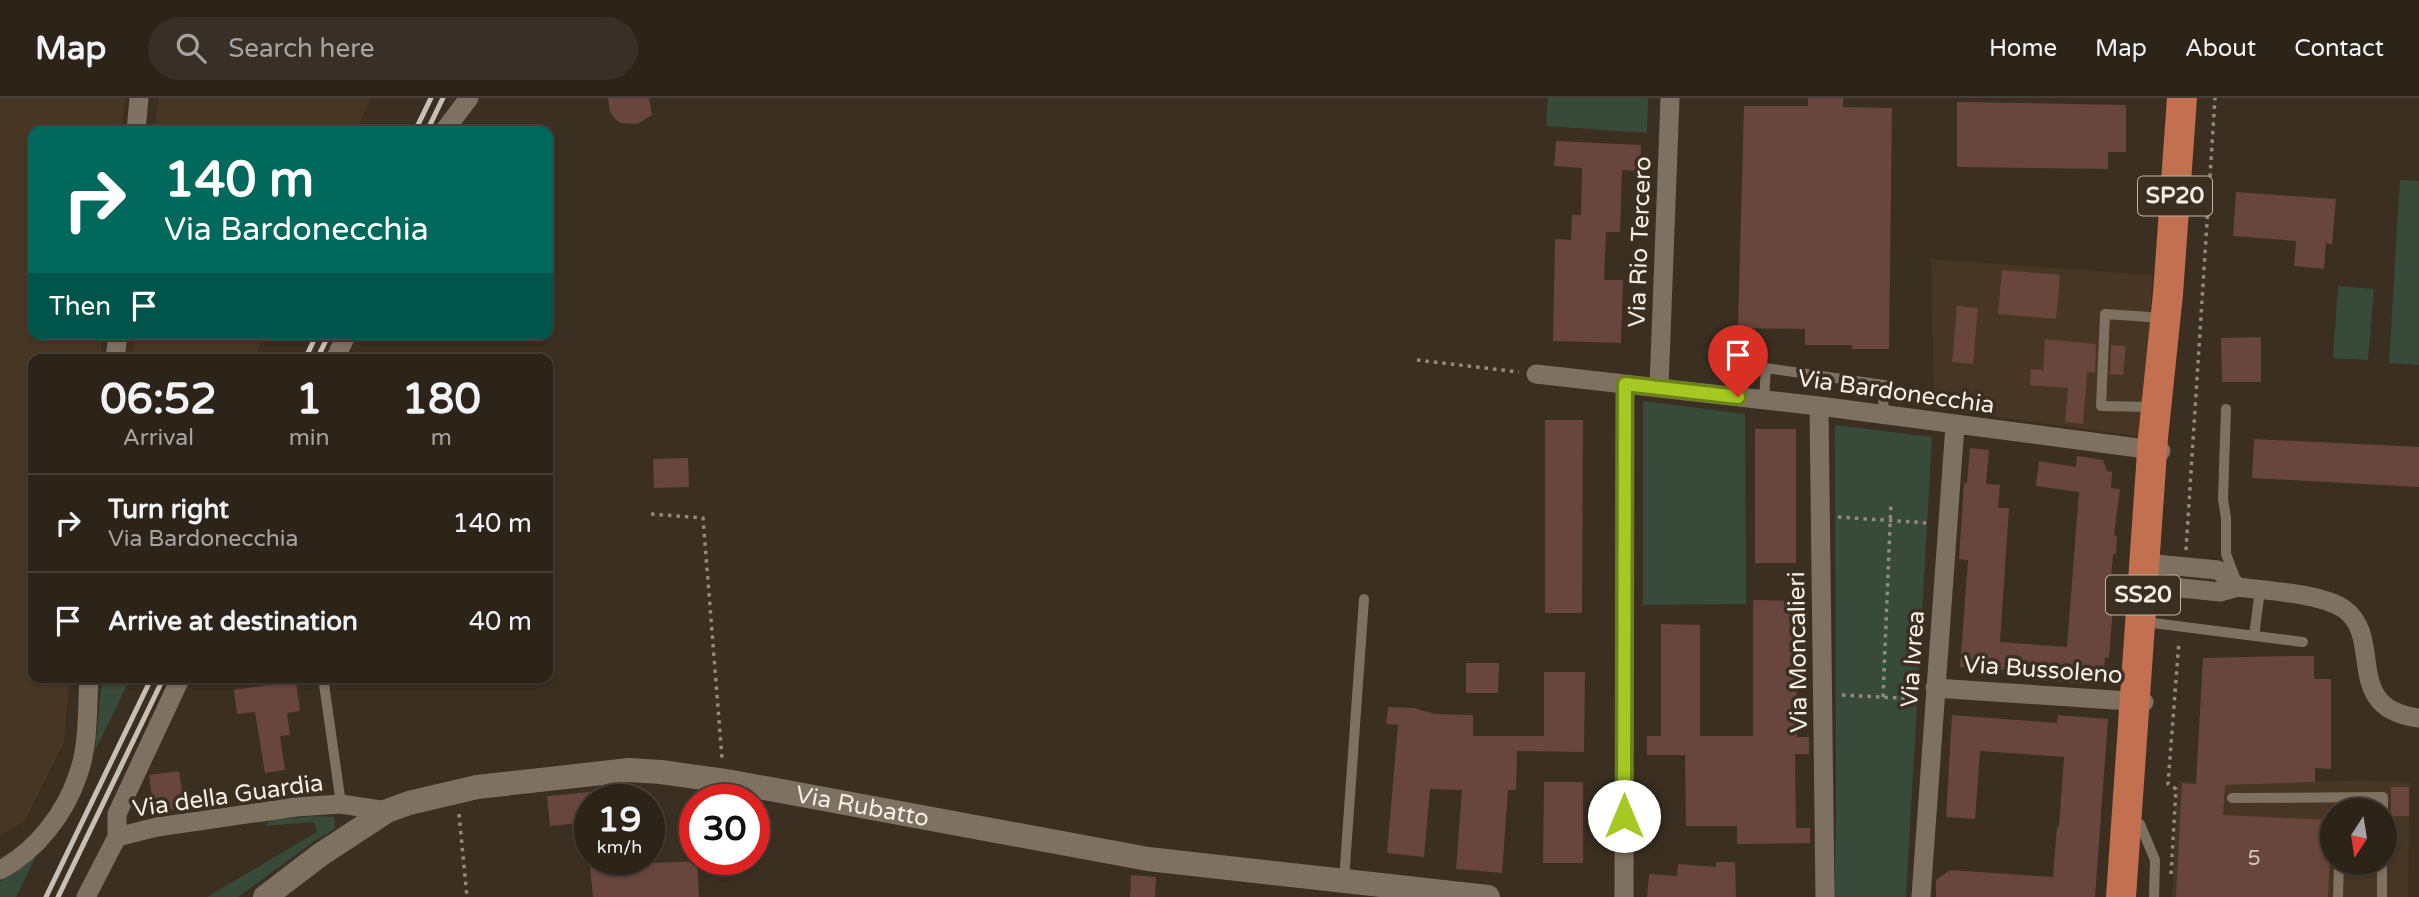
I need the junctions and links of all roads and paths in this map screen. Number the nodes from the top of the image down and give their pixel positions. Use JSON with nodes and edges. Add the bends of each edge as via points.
{"nodes":[{"id":1,"x":139,"y":98,"type":"edge"},
{"id":2,"x":469,"y":98,"type":"edge"},
{"id":3,"x":1670,"y":98,"type":"edge"},
{"id":4,"x":2182,"y":98,"type":"edge"},
{"id":5,"x":2215,"y":98,"type":"edge"},
{"id":6,"x":136,"y":126,"type":"edge"},
{"id":7,"x":448,"y":126,"type":"edge"},
{"id":8,"x":2167,"y":310,"type":"junction"},
{"id":9,"x":1417,"y":360,"type":"dead end"},
{"id":10,"x":1536,"y":374,"type":"joint"},
{"id":11,"x":1625,"y":384,"type":"junction"},
{"id":12,"x":1659,"y":387,"type":"junction"},
{"id":13,"x":1764,"y":400,"type":"junction"},
{"id":14,"x":1819,"y":406,"type":"junction"},
{"id":15,"x":2161,"y":408,"type":"junction"},
{"id":16,"x":2226,"y":409,"type":"dead end"},
{"id":17,"x":1883,"y":415,"type":"junction"},
{"id":18,"x":1955,"y":425,"type":"junction"},
{"id":19,"x":2159,"y":451,"type":"junction"},
{"id":20,"x":1891,"y":502,"type":"dead end"},
{"id":21,"x":651,"y":514,"type":"dead end"},
{"id":22,"x":1821,"y":516,"type":"junction"},
{"id":23,"x":1891,"y":520,"type":"junction"},
{"id":24,"x":1948,"y":524,"type":"junction"},
{"id":25,"x":2157,"y":573,"type":"junction"},
{"id":26,"x":2238,"y":587,"type":"junction"},
{"id":27,"x":2260,"y":590,"type":"junction"},
{"id":28,"x":1364,"y":599,"type":"dead end"},
{"id":29,"x":2158,"y":624,"type":"junction"},
{"id":30,"x":2254,"y":636,"type":"junction"},
{"id":31,"x":2303,"y":642,"type":"dead end"},
{"id":32,"x":89,"y":683,"type":"edge"},
{"id":33,"x":178,"y":683,"type":"edge"},
{"id":34,"x":324,"y":683,"type":"edge"},
{"id":35,"x":1824,"y":694,"type":"junction"},
{"id":36,"x":1935,"y":694,"type":"junction"},
{"id":37,"x":1883,"y":697,"type":"junction"},
{"id":38,"x":2142,"y":701,"type":"junction"},
{"id":39,"x":2419,"y":718,"type":"edge"},
{"id":40,"x":724,"y":781,"type":"junction"},
{"id":41,"x":455,"y":792,"type":"junction"},
{"id":42,"x":2340,"y":797,"type":"joint"},
{"id":43,"x":2232,"y":798,"type":"dead end"},
{"id":44,"x":2383,"y":798,"type":"edge"},
{"id":45,"x":341,"y":804,"type":"junction"},
{"id":46,"x":387,"y":811,"type":"junction"},
{"id":47,"x":2140,"y":824,"type":"junction"},
{"id":48,"x":117,"y":837,"type":"junction"},
{"id":49,"x":0,"y":870,"type":"edge"},
{"id":50,"x":2339,"y":875,"type":"edge"},
{"id":51,"x":2382,"y":875,"type":"edge"},
{"id":52,"x":1344,"y":880,"type":"junction"},
{"id":53,"x":2171,"y":884,"type":"dead end"},
{"id":54,"x":86,"y":897,"type":"edge"},
{"id":55,"x":265,"y":897,"type":"edge"},
{"id":56,"x":467,"y":897,"type":"edge"},
{"id":57,"x":1488,"y":897,"type":"edge"},
{"id":58,"x":1624,"y":897,"type":"edge"},
{"id":59,"x":1825,"y":897,"type":"edge"},
{"id":60,"x":1921,"y":897,"type":"edge"},
{"id":61,"x":2121,"y":897,"type":"edge"},
{"id":62,"x":2136,"y":897,"type":"edge"},
{"id":63,"x":2154,"y":897,"type":"edge"},
{"id":64,"x":2339,"y":897,"type":"edge"},
{"id":65,"x":2382,"y":897,"type":"edge"}],
"edges":[{"from":1,"to":6,"type":"street"},
{"from":2,"to":7,"type":"street"},
{"from":3,"to":12,"type":"street","name":"Via Rio Tercero"},
{"from":4,"to":8,"type":"main road","number":"SP20"},
{"from":5,"to":25,"type":"path"},
{"from":8,"to":15,"type":"main road","number":"SS20"},
{"from":8,"to":15,"type":"lane","via":[[2105,314],[2101,406]]},
{"from":9,"to":10,"type":"path"},
{"from":10,"to":11,"type":"street","name":"Via Bardonecchia"},
{"from":11,"to":12,"type":"street","name":"Via Bardonecchia"},
{"from":11,"to":58,"type":"street"},
{"from":12,"to":13,"type":"street","name":"Via Bardonecchia"},
{"from":13,"to":14,"type":"street","name":"Via Bardonecchia"},
{"from":13,"to":17,"type":"lane","via":[[1766,368],[1884,385]]},
{"from":14,"to":17,"type":"street","name":"Via Bardonecchia"},
{"from":14,"to":22,"type":"street","name":"Via Moncalieri"},
{"from":15,"to":19,"type":"main road","number":"SS20"},
{"from":16,"to":26,"type":"lane","via":[[2226,554]]},
{"from":17,"to":18,"type":"street","name":"Via Bardonecchia"},
{"from":18,"to":19,"type":"street","name":"Via Bardonecchia"},
{"from":18,"to":24,"type":"street","name":"Via Ivrea"},
{"from":19,"to":25,"type":"main road","number":"SS20"},
{"from":20,"to":23,"type":"path"},
{"from":21,"to":40,"type":"path","via":[[703,518]]},
{"from":22,"to":23,"type":"path"},
{"from":22,"to":35,"type":"street","name":"Via Moncalieri"},
{"from":23,"to":24,"type":"path"},
{"from":23,"to":37,"type":"path"},
{"from":24,"to":36,"type":"street","name":"Via Ivrea"},
{"from":25,"to":26,"type":"street","via":[[2220,592]]},
{"from":25,"to":26,"type":"street","via":[[2218,570]]},
{"from":25,"to":29,"type":"main road","number":"SS20"},
{"from":26,"to":27,"type":"street"},
{"from":27,"to":30,"type":"lane"},
{"from":27,"to":39,"type":"street","via":[[2325,599],[2352,615],[2377,697],[2405,717]]},
{"from":28,"to":52,"type":"lane"},
{"from":29,"to":30,"type":"lane"},
{"from":29,"to":38,"type":"main road","number":"SS20"},
{"from":29,"to":53,"type":"path","via":[[2168,784],[2176,789]]},
{"from":30,"to":31,"type":"lane"},
{"from":32,"to":49,"type":"street","via":[[79,774],[60,813],[37,843]]},
{"from":33,"to":48,"type":"street","name":"Via della Guardia","via":[[117,814]]},
{"from":34,"to":45,"type":"lane"},
{"from":35,"to":37,"type":"path"},
{"from":35,"to":59,"type":"street","name":"Via Moncalieri"},
{"from":36,"to":37,"type":"path"},
{"from":36,"to":38,"type":"street","name":"Via Bussoleno"},
{"from":36,"to":60,"type":"street","name":"Via Ivrea"},
{"from":38,"to":47,"type":"main road","number":"SS20"},
{"from":38,"to":61,"type":"main road","number":"SS20"},
{"from":40,"to":41,"type":"street","name":"Via Rubatto","via":[[629,770]]},
{"from":40,"to":52,"type":"street","name":"Via Rubatto","via":[[1148,859]]},
{"from":41,"to":46,"type":"street","name":"Via Rubatto"},
{"from":41,"to":56,"type":"path"},
{"from":42,"to":43,"type":"lane"},
{"from":42,"to":44,"type":"lane"},
{"from":45,"to":46,"type":"street","name":"Via della Guardia"},
{"from":45,"to":48,"type":"street","name":"Via della Guardia","via":[[157,827]]},
{"from":46,"to":55,"type":"street","name":"Via Rubatto"},
{"from":47,"to":62,"type":"main road","number":"SS20"},
{"from":47,"to":63,"type":"lane","via":[[2155,860]]},
{"from":48,"to":54,"type":"street","name":"Via della Guardia"},
{"from":50,"to":64,"type":"lane"},
{"from":51,"to":65,"type":"lane"},
{"from":52,"to":57,"type":"street","name":"Via Rubatto"}]}
